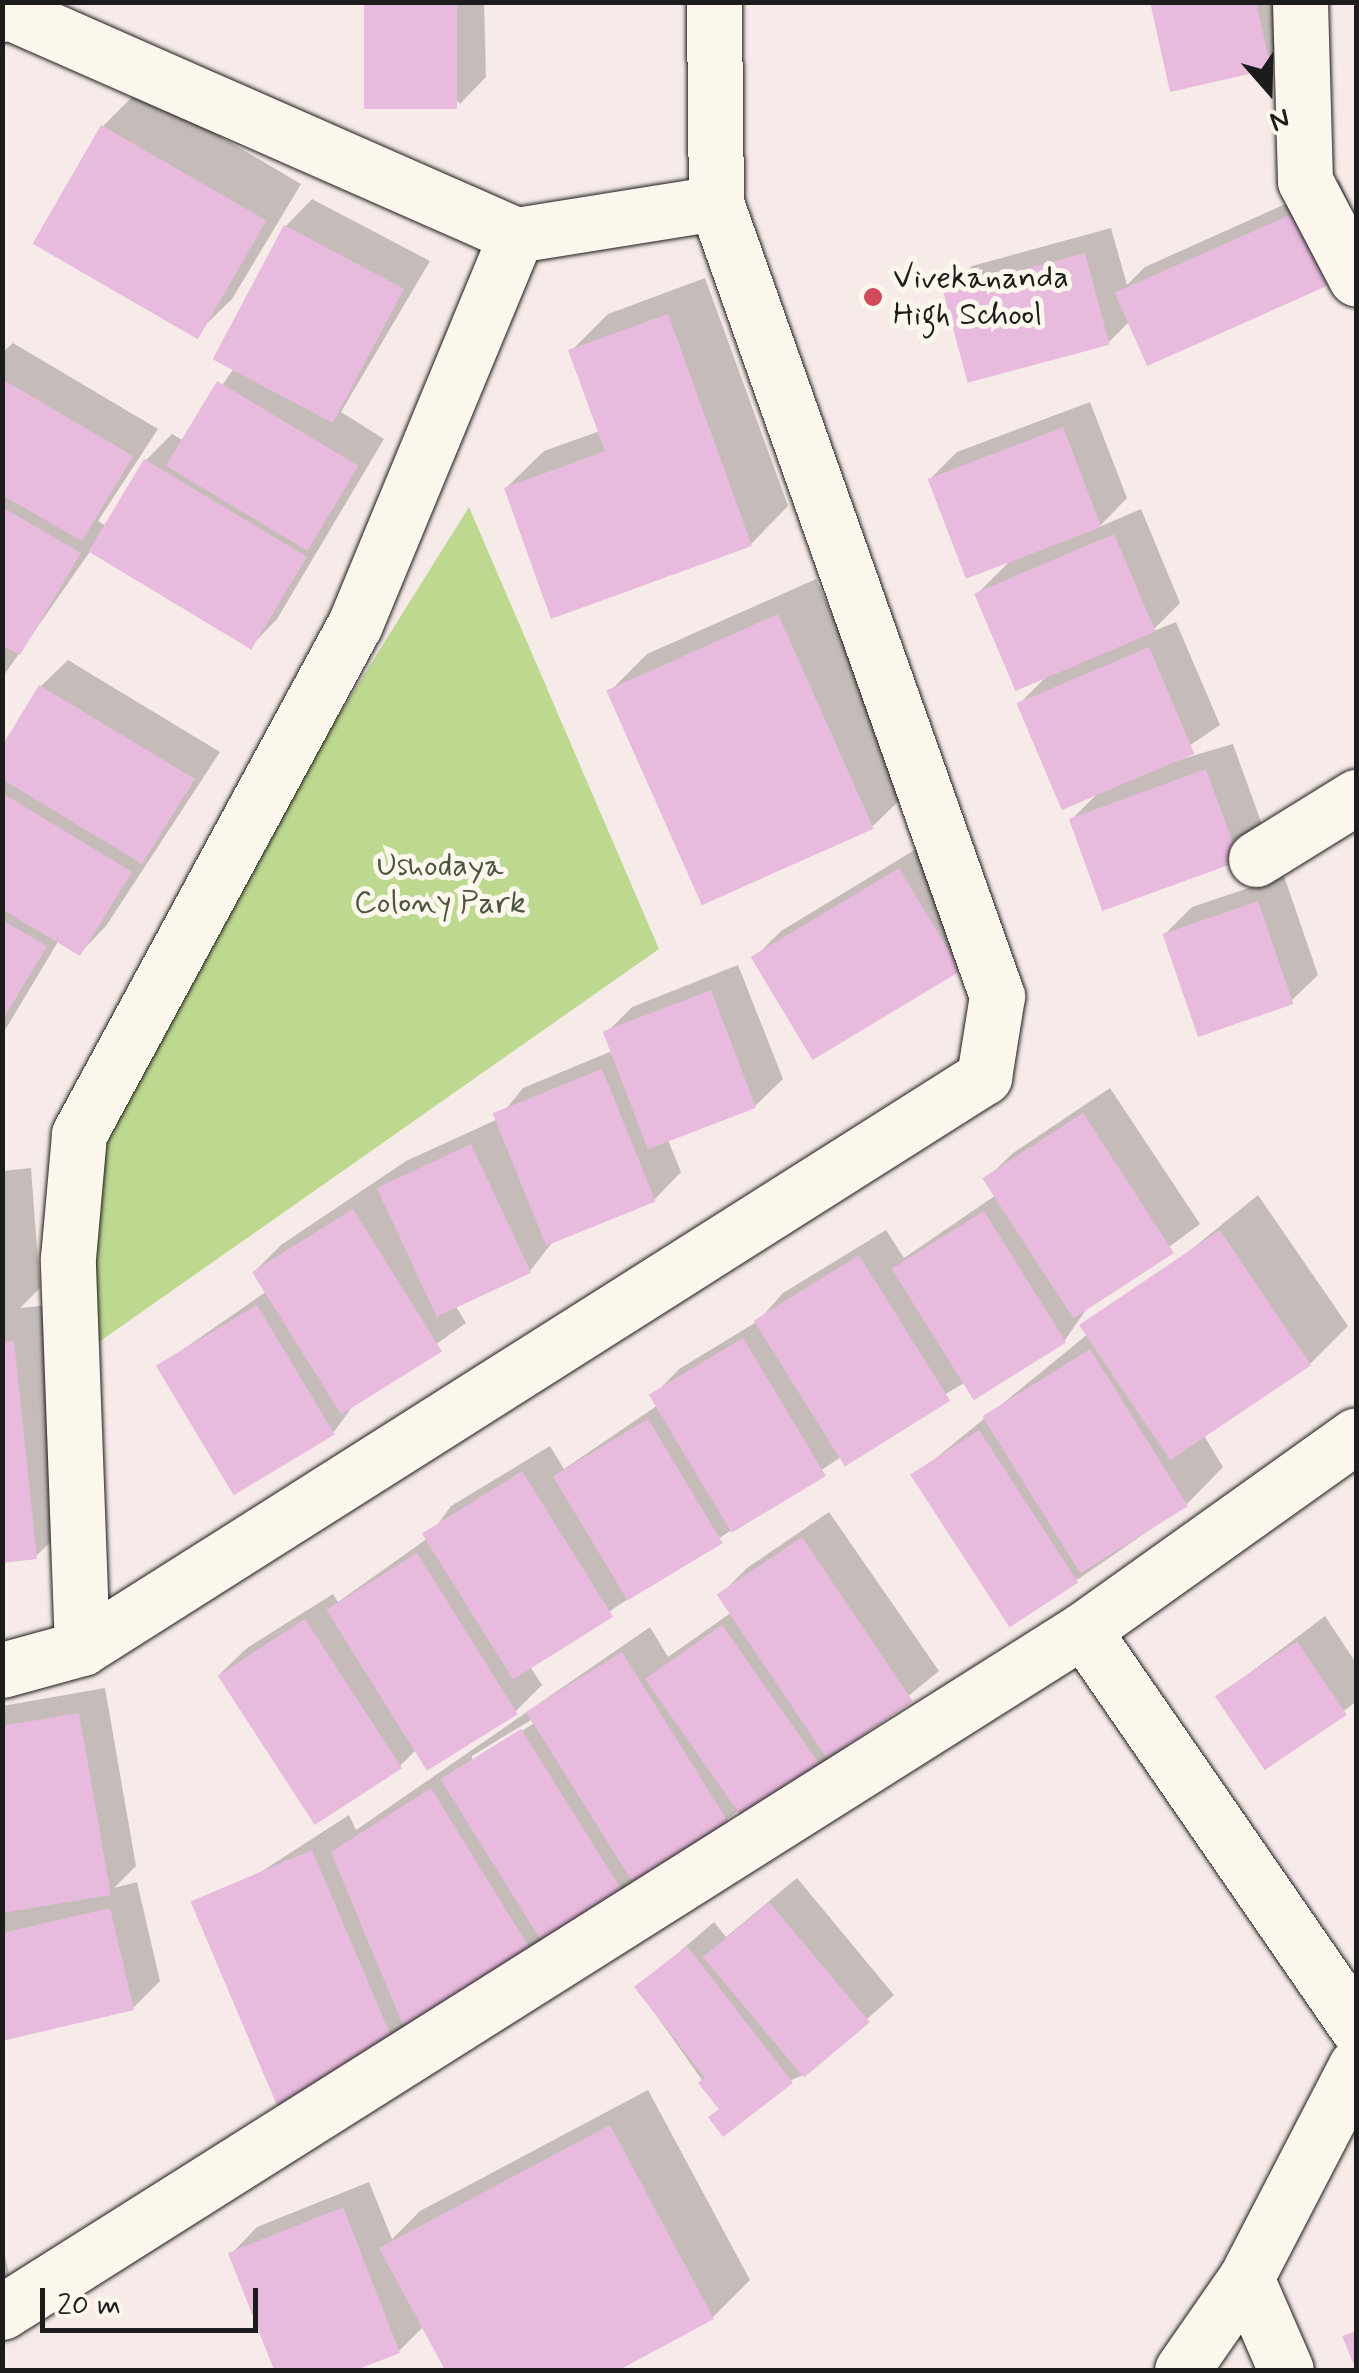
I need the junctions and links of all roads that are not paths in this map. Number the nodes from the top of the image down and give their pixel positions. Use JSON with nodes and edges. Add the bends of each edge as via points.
{"nodes":[{"id":1,"x":714,"y":2,"type":"edge"},
{"id":2,"x":1300,"y":2,"type":"edge"},
{"id":3,"x":6,"y":9,"type":"edge"},
{"id":4,"x":716,"y":203,"type":"junction"},
{"id":5,"x":516,"y":235,"type":"junction"},
{"id":6,"x":1356,"y":278,"type":"edge"},
{"id":7,"x":1356,"y":797,"type":"edge"},
{"id":8,"x":1256,"y":859,"type":"dead end"},
{"id":9,"x":1356,"y":1435,"type":"edge"},
{"id":10,"x":1083,"y":1630,"type":"junction"},
{"id":11,"x":82,"y":1648,"type":"junction"},
{"id":12,"x":2,"y":1670,"type":"edge"},
{"id":13,"x":1356,"y":2026,"type":"edge"},
{"id":14,"x":1356,"y":2066,"type":"edge"},
{"id":15,"x":1246,"y":2278,"type":"junction"},
{"id":16,"x":2,"y":2312,"type":"edge"},
{"id":17,"x":1182,"y":2370,"type":"edge"},
{"id":18,"x":1286,"y":2370,"type":"edge"}],
"edges":[{"from":1,"to":4,"type":"street"},
{"from":2,"to":6,"type":"street","via":[[1306,180]]},
{"from":3,"to":5,"type":"street"},
{"from":4,"to":5,"type":"street"},
{"from":4,"to":11,"type":"street","via":[[997,996],[984,1078]]},
{"from":5,"to":11,"type":"street","via":[[355,624],[78,1134],[68,1258]]},
{"from":7,"to":8,"type":"street"},
{"from":9,"to":10,"type":"street"},
{"from":10,"to":13,"type":"street"},
{"from":10,"to":16,"type":"street"},
{"from":11,"to":12,"type":"street"},
{"from":14,"to":15,"type":"street"},
{"from":15,"to":17,"type":"street"},
{"from":15,"to":18,"type":"street"}]}
